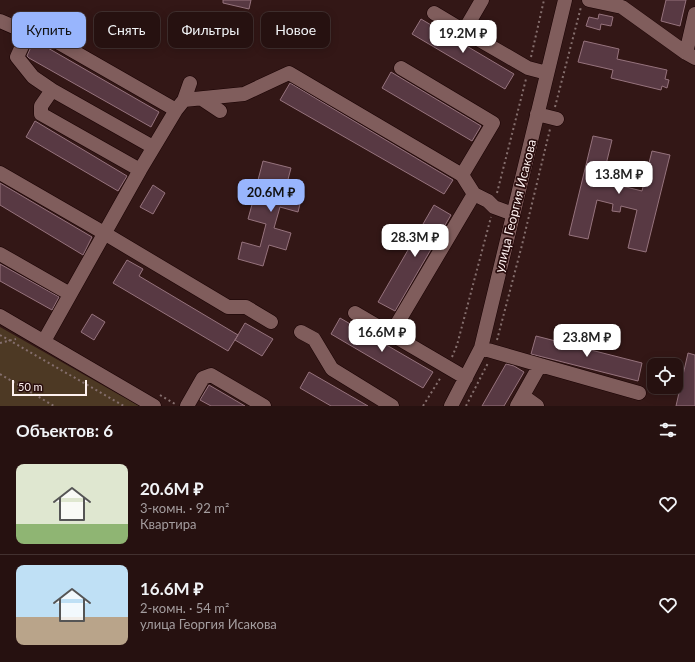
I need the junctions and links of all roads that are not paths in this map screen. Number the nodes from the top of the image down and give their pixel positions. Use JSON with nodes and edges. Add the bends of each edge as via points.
{"nodes":[{"id":1,"x":482,"y":0,"type":"edge"},
{"id":2,"x":565,"y":0,"type":"edge"},
{"id":3,"x":589,"y":0,"type":"edge"},
{"id":4,"x":623,"y":4,"type":"edge"},
{"id":5,"x":434,"y":13,"type":"dead end"},
{"id":6,"x":695,"y":14,"type":"edge"},
{"id":7,"x":0,"y":21,"type":"edge"},
{"id":8,"x":12,"y":26,"type":"edge"},
{"id":9,"x":464,"y":31,"type":"junction"},
{"id":10,"x":20,"y":48,"type":"edge"},
{"id":11,"x":71,"y":48,"type":"edge"},
{"id":12,"x":690,"y":55,"type":"edge"},
{"id":13,"x":401,"y":68,"type":"dead end"},
{"id":14,"x":547,"y":73,"type":"junction"},
{"id":15,"x":190,"y":83,"type":"dead end"},
{"id":16,"x":52,"y":90,"type":"junction"},
{"id":17,"x":202,"y":99,"type":"junction"},
{"id":18,"x":180,"y":105,"type":"junction"},
{"id":19,"x":220,"y":111,"type":"dead end"},
{"id":20,"x":537,"y":114,"type":"junction"},
{"id":21,"x":555,"y":118,"type":"road end"},
{"id":22,"x":153,"y":148,"type":"junction"},
{"id":23,"x":140,"y":170,"type":"junction"},
{"id":24,"x":0,"y":173,"type":"edge"},
{"id":25,"x":462,"y":175,"type":"junction"},
{"id":26,"x":474,"y":194,"type":"junction"},
{"id":27,"x":513,"y":214,"type":"junction"},
{"id":28,"x":104,"y":233,"type":"junction"},
{"id":29,"x":0,"y":254,"type":"edge"},
{"id":30,"x":70,"y":294,"type":"junction"},
{"id":31,"x":355,"y":313,"type":"dead end"},
{"id":32,"x":0,"y":316,"type":"edge"},
{"id":33,"x":271,"y":322,"type":"dead end"},
{"id":34,"x":301,"y":332,"type":"dead end"},
{"id":35,"x":392,"y":334,"type":"junction"},
{"id":36,"x":44,"y":341,"type":"junction"},
{"id":37,"x":487,"y":350,"type":"junction"},
{"id":38,"x":540,"y":365,"type":"junction"},
{"id":39,"x":466,"y":378,"type":"junction"},
{"id":40,"x":639,"y":393,"type":"dead end"},
{"id":41,"x":520,"y":401,"type":"edge"},
{"id":42,"x":154,"y":406,"type":"edge"},
{"id":43,"x":187,"y":406,"type":"edge"},
{"id":44,"x":264,"y":406,"type":"edge"},
{"id":45,"x":392,"y":406,"type":"edge"},
{"id":46,"x":451,"y":406,"type":"edge"},
{"id":47,"x":537,"y":406,"type":"edge"}],
"edges":[{"from":1,"to":9,"type":"street"},
{"from":2,"to":14,"type":"street","name":"улица Георгия Исакова"},
{"from":3,"to":4,"type":"street"},
{"from":4,"to":12,"type":"street"},
{"from":5,"to":9,"type":"street"},
{"from":6,"to":12,"type":"street"},
{"from":7,"to":8,"type":"street"},
{"from":9,"to":14,"type":"street","via":[[528,68]]},
{"from":10,"to":16,"type":"street","via":[[16,57],[33,77]]},
{"from":11,"to":18,"type":"street"},
{"from":13,"to":25,"type":"street","via":[[493,123]]},
{"from":14,"to":20,"type":"street","name":"улица Георгия Исакова"},
{"from":15,"to":18,"type":"street"},
{"from":16,"to":22,"type":"street"},
{"from":16,"to":23,"type":"street","via":[[41,106],[41,114]]},
{"from":17,"to":18,"type":"street"},
{"from":17,"to":19,"type":"street"},
{"from":17,"to":25,"type":"street","via":[[244,94],[289,73]]},
{"from":18,"to":22,"type":"street"},
{"from":20,"to":21,"type":"street"},
{"from":20,"to":27,"type":"street","name":"улица Георгия Исакова"},
{"from":22,"to":23,"type":"street"},
{"from":23,"to":28,"type":"street"},
{"from":24,"to":28,"type":"street"},
{"from":25,"to":26,"type":"street"},
{"from":26,"to":27,"type":"street","via":[[494,207]]},
{"from":26,"to":35,"type":"street"},
{"from":27,"to":37,"type":"street","name":"улица Георгия Исакова"},
{"from":28,"to":30,"type":"street"},
{"from":28,"to":33,"type":"street","via":[[228,307],[246,307]]},
{"from":29,"to":30,"type":"street"},
{"from":30,"to":36,"type":"street"},
{"from":31,"to":35,"type":"street"},
{"from":32,"to":36,"type":"street"},
{"from":34,"to":45,"type":"street","via":[[314,340],[332,369]]},
{"from":35,"to":39,"type":"street"},
{"from":36,"to":42,"type":"street"},
{"from":37,"to":38,"type":"street"},
{"from":37,"to":39,"type":"street","name":"улица Георгия Исакова"},
{"from":38,"to":40,"type":"street"},
{"from":38,"to":41,"type":"street"},
{"from":39,"to":46,"type":"street","name":"улица Георгия Исакова"},
{"from":41,"to":47,"type":"street"},
{"from":43,"to":44,"type":"street","via":[[203,378],[211,375]]}]}
